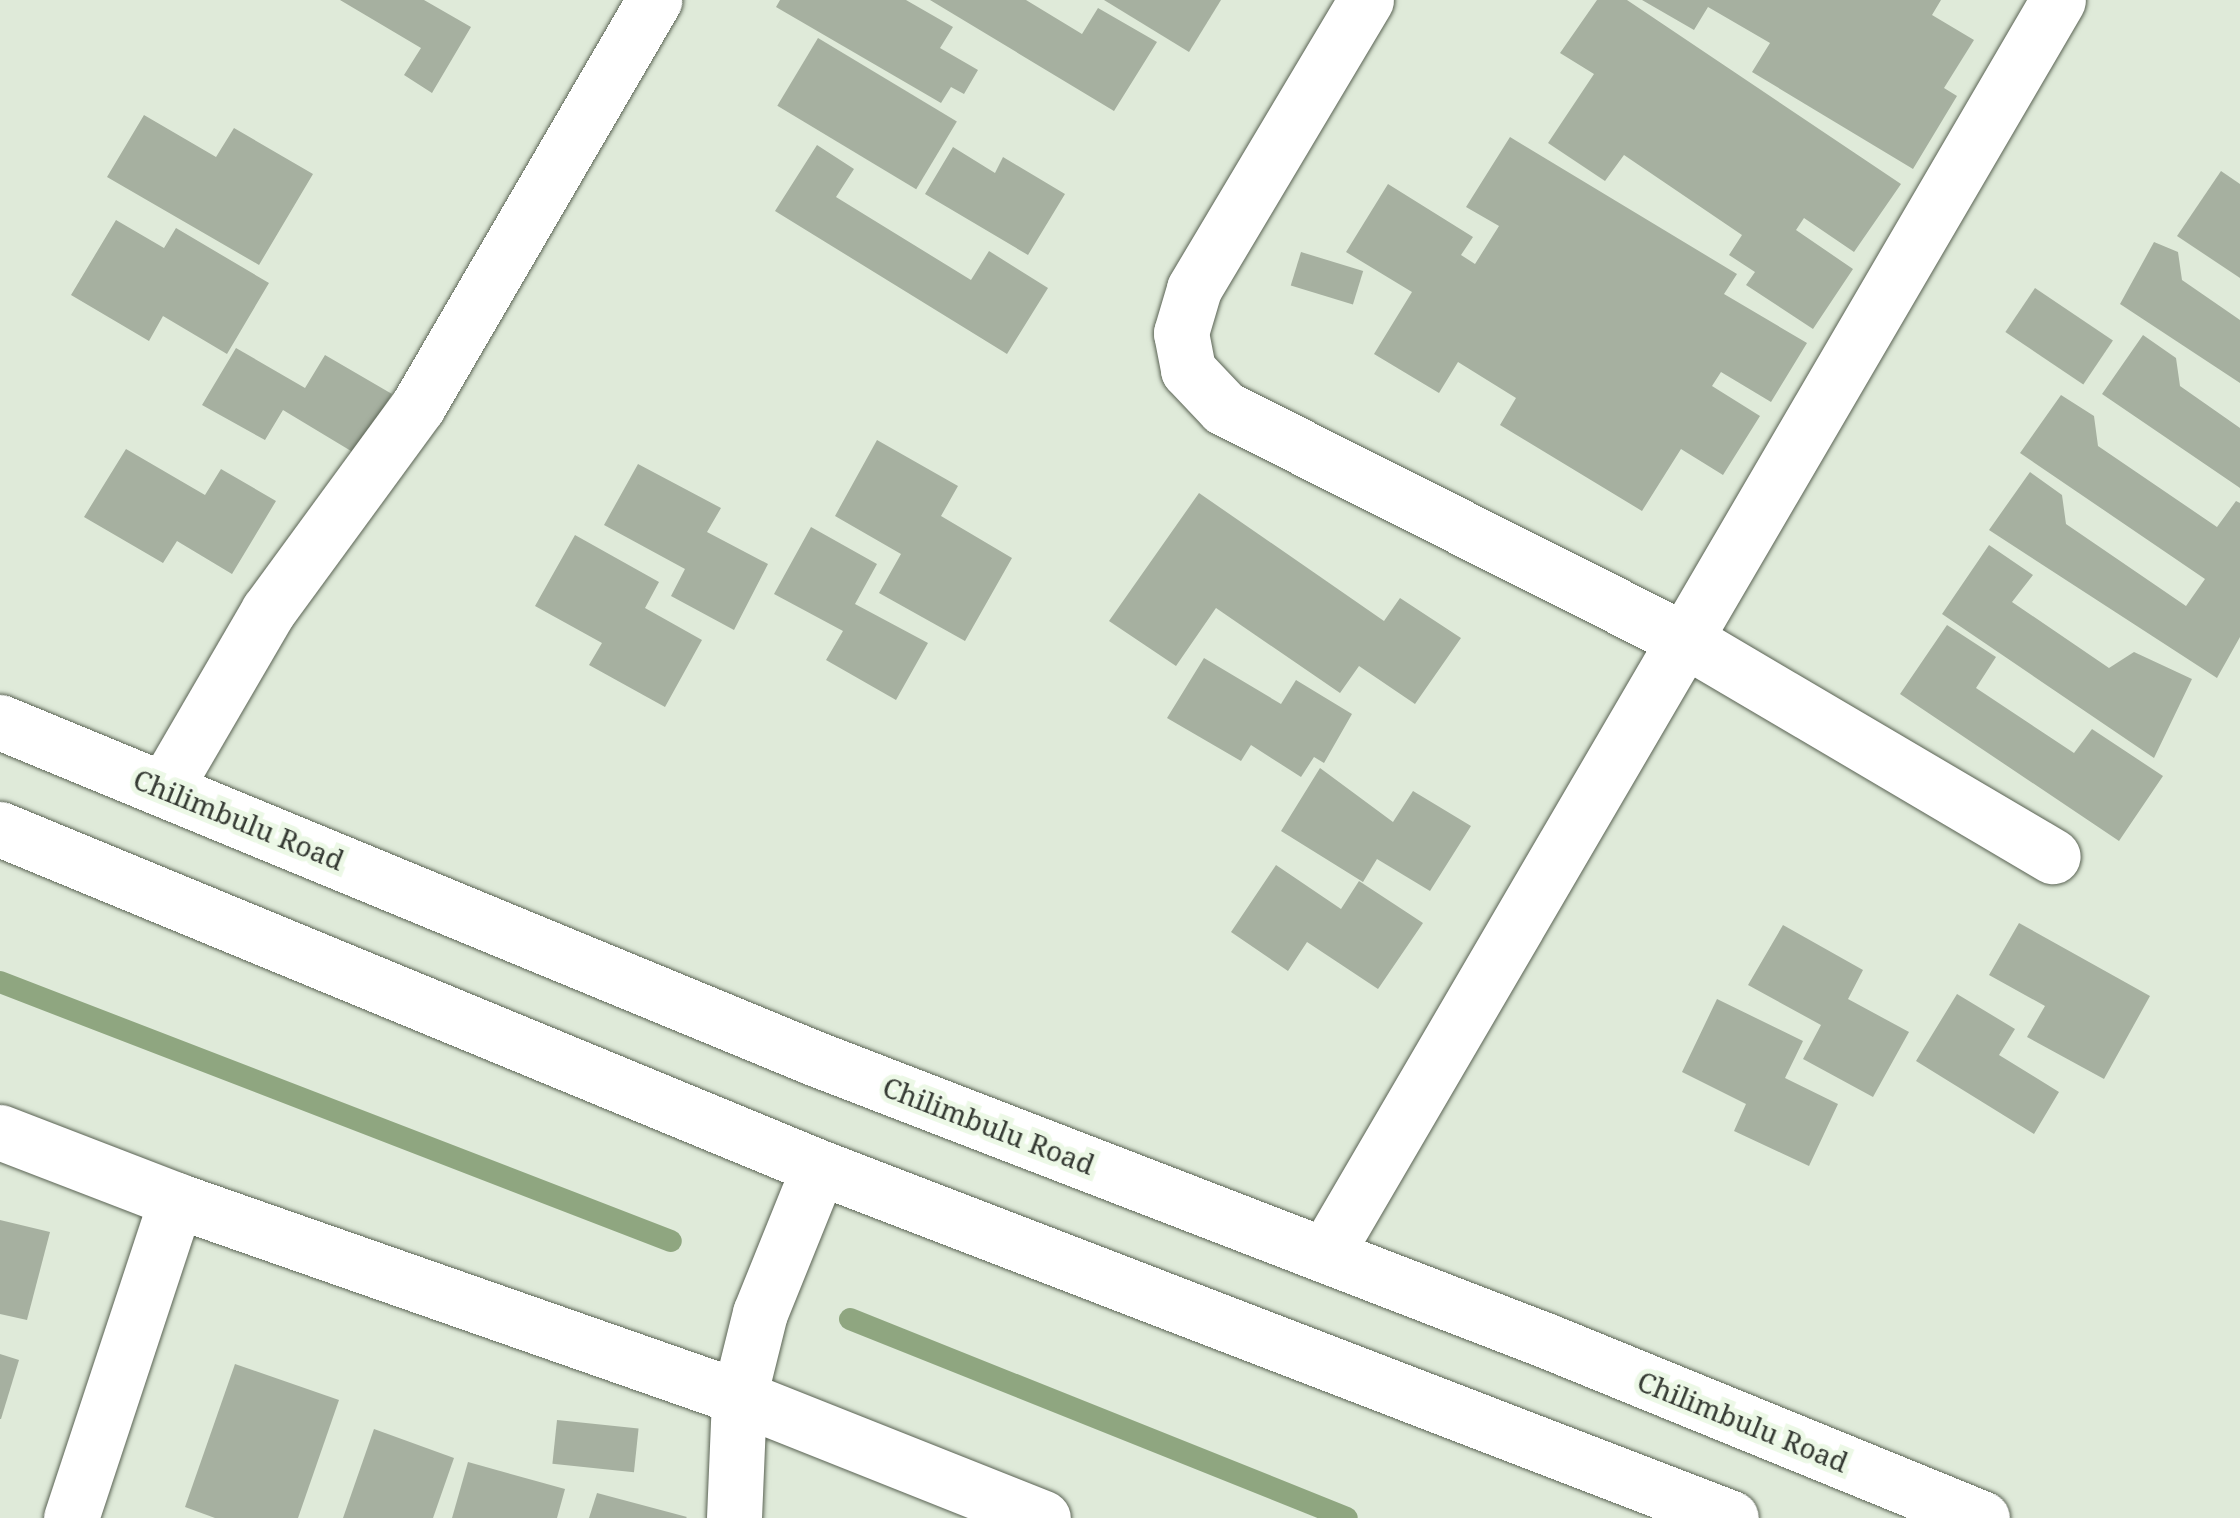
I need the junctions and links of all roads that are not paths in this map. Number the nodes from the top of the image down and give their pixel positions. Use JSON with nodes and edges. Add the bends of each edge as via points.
{"nodes":[{"id":1,"x":654,"y":0,"type":"edge"},
{"id":2,"x":1366,"y":0,"type":"edge"},
{"id":3,"x":2058,"y":0,"type":"edge"},
{"id":4,"x":1688,"y":642,"type":"junction"},
{"id":5,"x":0,"y":722,"type":"edge"},
{"id":6,"x":165,"y":788,"type":"junction"},
{"id":7,"x":0,"y":829,"type":"edge"},
{"id":8,"x":2053,"y":856,"type":"dead end"},
{"id":9,"x":0,"y":1132,"type":"edge"},
{"id":10,"x":820,"y":1167,"type":"junction"},
{"id":11,"x":176,"y":1200,"type":"junction"},
{"id":12,"x":1325,"y":1255,"type":"junction"},
{"id":13,"x":739,"y":1397,"type":"junction"},
{"id":14,"x":71,"y":1518,"type":"edge"},
{"id":15,"x":734,"y":1518,"type":"edge"},
{"id":16,"x":1042,"y":1518,"type":"edge"},
{"id":17,"x":1731,"y":1518,"type":"edge"},
{"id":18,"x":1982,"y":1518,"type":"edge"}],
"edges":[{"from":1,"to":6,"type":"street","via":[[418,406],[268,611]]},
{"from":2,"to":4,"type":"street","via":[[1194,290],[1181,333],[1188,370],[1224,408]]},
{"from":3,"to":4,"type":"street"},
{"from":4,"to":8,"type":"street"},
{"from":4,"to":12,"type":"street","via":[[1511,928]]},
{"from":5,"to":6,"type":"street","name":"Chilimbulu Road"},
{"from":6,"to":12,"type":"street","name":"Chilimbulu Road","via":[[814,1058]]},
{"from":7,"to":10,"type":"street"},
{"from":9,"to":11,"type":"street"},
{"from":10,"to":13,"type":"street","via":[[760,1313]]},
{"from":10,"to":17,"type":"street"},
{"from":11,"to":13,"type":"street"},
{"from":11,"to":14,"type":"street"},
{"from":12,"to":18,"type":"street","name":"Chilimbulu Road"},
{"from":13,"to":15,"type":"street"},
{"from":13,"to":16,"type":"street"}]}
